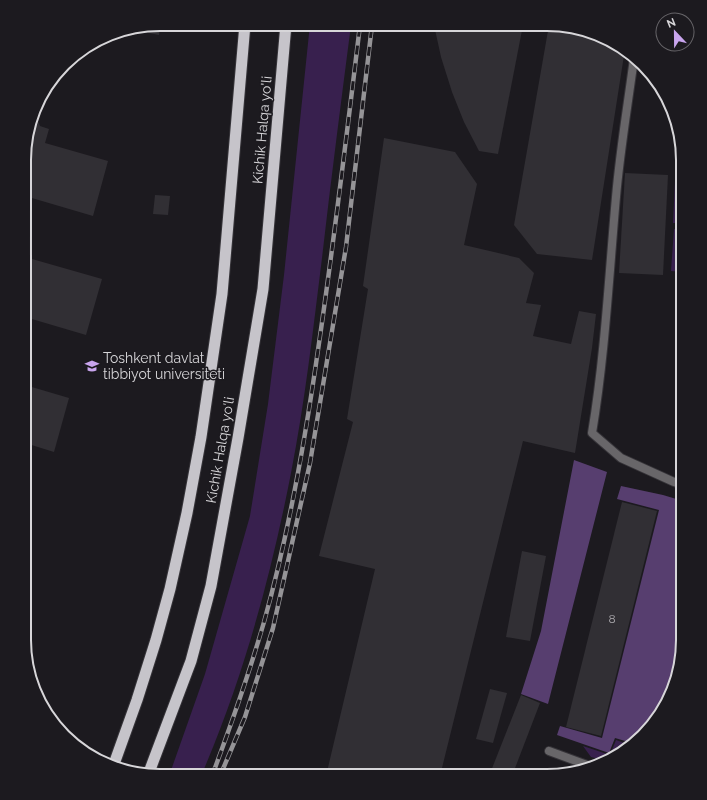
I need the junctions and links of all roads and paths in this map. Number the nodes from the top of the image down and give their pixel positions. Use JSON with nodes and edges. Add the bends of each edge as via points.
{"nodes":[{"id":1,"x":244,"y":31,"type":"edge"},
{"id":2,"x":285,"y":31,"type":"edge"},
{"id":3,"x":633,"y":65,"type":"edge"},
{"id":4,"x":676,"y":483,"type":"edge"},
{"id":5,"x":549,"y":751,"type":"dead end"},
{"id":6,"x":115,"y":761,"type":"edge"},
{"id":7,"x":583,"y":764,"type":"edge"},
{"id":8,"x":150,"y":769,"type":"edge"}],
"edges":[{"from":1,"to":6,"type":"highway","name":"Kichik Halqa yo'li","via":[[222,294],[201,437],[170,589],[137,700]]},
{"from":2,"to":8,"type":"highway","name":"Kichik Halqa yo'li","via":[[263,289],[211,586],[191,662]]},
{"from":3,"to":4,"type":"street","via":[[616,195],[597,406],[592,433],[621,458]]},
{"from":5,"to":7,"type":"street"}]}
